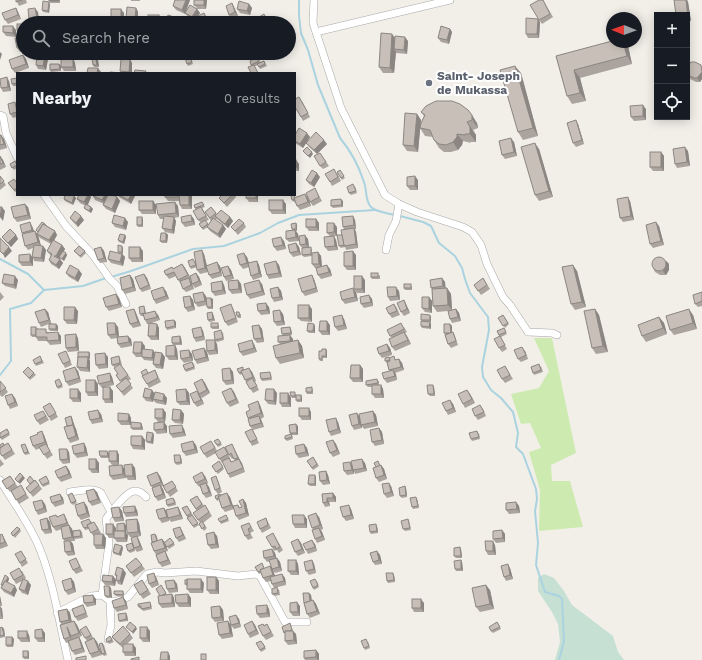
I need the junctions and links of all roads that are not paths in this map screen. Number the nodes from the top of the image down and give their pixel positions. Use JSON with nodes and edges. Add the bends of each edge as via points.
{"nodes":[{"id":1,"x":314,"y":0,"type":"edge"},
{"id":2,"x":450,"y":0,"type":"edge"},
{"id":3,"x":316,"y":32,"type":"junction"},
{"id":4,"x":0,"y":115,"type":"edge"},
{"id":5,"x":16,"y":155,"type":"edge"},
{"id":6,"x":45,"y":196,"type":"edge"},
{"id":7,"x":398,"y":204,"type":"junction"},
{"id":8,"x":386,"y":250,"type":"dead end"},
{"id":9,"x":126,"y":304,"type":"dead end"},
{"id":10,"x":557,"y":335,"type":"dead end"},
{"id":11,"x":0,"y":480,"type":"edge"},
{"id":12,"x":70,"y":492,"type":"edge"},
{"id":13,"x":146,"y":497,"type":"dead end"},
{"id":14,"x":111,"y":512,"type":"junction"},
{"id":15,"x":102,"y":595,"type":"junction"},
{"id":16,"x":110,"y":601,"type":"junction"},
{"id":17,"x":58,"y":613,"type":"junction"},
{"id":18,"x":307,"y":622,"type":"dead end"},
{"id":19,"x":108,"y":639,"type":"edge"},
{"id":20,"x":68,"y":660,"type":"edge"}],
"edges":[{"from":1,"to":3,"type":"street","via":[[313,23]]},
{"from":2,"to":3,"type":"street"},
{"from":3,"to":7,"type":"street","via":[[347,121],[385,196]]},
{"from":4,"to":5,"type":"street","via":[[3,116],[6,133]]},
{"from":6,"to":9,"type":"street","via":[[66,226],[117,286]]},
{"from":7,"to":8,"type":"street","via":[[396,221],[389,234]]},
{"from":7,"to":10,"type":"street","via":[[463,226],[472,232],[481,245],[503,297],[528,332]]},
{"from":11,"to":17,"type":"street","via":[[39,547]]},
{"from":12,"to":14,"type":"street","via":[[99,491]]},
{"from":13,"to":14,"type":"street","via":[[142,492],[128,493]]},
{"from":14,"to":15,"type":"street","via":[[106,519],[109,544]]},
{"from":15,"to":16,"type":"street"},
{"from":15,"to":17,"type":"street","via":[[91,596]]},
{"from":16,"to":18,"type":"street","via":[[128,597],[147,574],[157,572],[196,571],[238,576],[256,574],[260,576],[285,622]]},
{"from":16,"to":19,"type":"street","via":[[111,625]]},
{"from":17,"to":20,"type":"street"}]}
